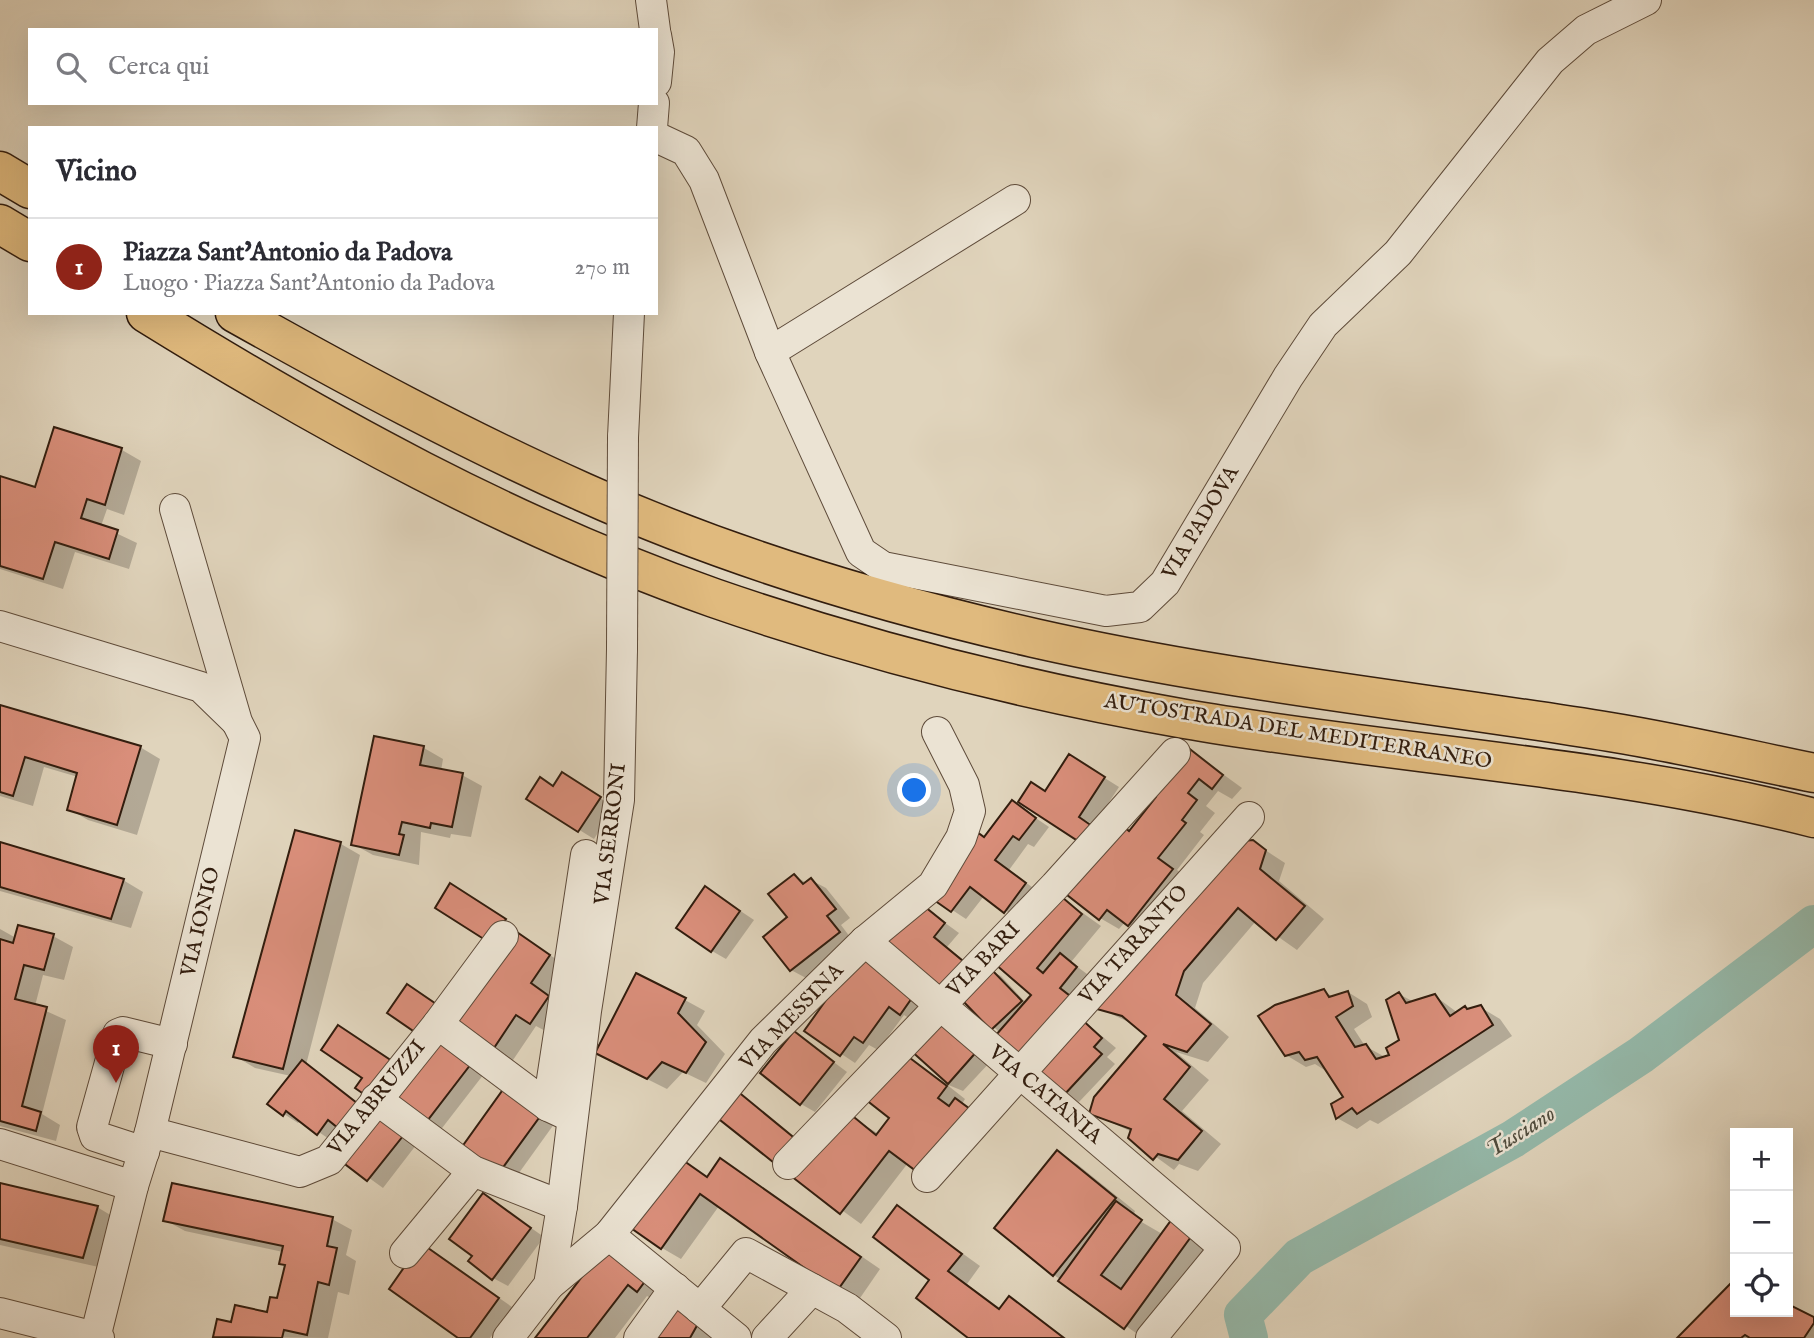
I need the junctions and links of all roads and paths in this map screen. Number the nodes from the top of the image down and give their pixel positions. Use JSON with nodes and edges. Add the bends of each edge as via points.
{"nodes":[{"id":1,"x":651,"y":0,"type":"edge"},
{"id":2,"x":1646,"y":0,"type":"edge"},
{"id":3,"x":655,"y":28,"type":"edge"},
{"id":4,"x":654,"y":105,"type":"edge"},
{"id":5,"x":652,"y":126,"type":"edge"},
{"id":6,"x":658,"y":138,"type":"edge"},
{"id":7,"x":0,"y":171,"type":"edge"},
{"id":8,"x":28,"y":188,"type":"edge"},
{"id":9,"x":1014,"y":200,"type":"dead end"},
{"id":10,"x":0,"y":224,"type":"edge"},
{"id":11,"x":28,"y":241,"type":"edge"},
{"id":12,"x":149,"y":315,"type":"edge"},
{"id":13,"x":239,"y":315,"type":"edge"},
{"id":14,"x":629,"y":315,"type":"edge"},
{"id":15,"x":771,"y":352,"type":"junction"},
{"id":16,"x":175,"y":509,"type":"dead end"},
{"id":17,"x":0,"y":626,"type":"edge"},
{"id":18,"x":237,"y":722,"type":"junction"},
{"id":19,"x":937,"y":732,"type":"dead end"},
{"id":20,"x":1175,"y":752,"type":"dead end"},
{"id":21,"x":1804,"y":771,"type":"edge"},
{"id":22,"x":1249,"y":817,"type":"dead end"},
{"id":23,"x":1814,"y":818,"type":"edge"},
{"id":24,"x":586,"y":855,"type":"dead end"},
{"id":25,"x":503,"y":936,"type":"dead end"},
{"id":26,"x":864,"y":941,"type":"junction"},
{"id":27,"x":940,"y":1005,"type":"junction"},
{"id":28,"x":438,"y":1024,"type":"junction"},
{"id":29,"x":172,"y":1044,"type":"junction"},
{"id":30,"x":1020,"y":1073,"type":"junction"},
{"id":31,"x":376,"y":1099,"type":"junction"},
{"id":32,"x":560,"y":1112,"type":"junction"},
{"id":33,"x":147,"y":1142,"type":"junction"},
{"id":34,"x":0,"y":1144,"type":"edge"},
{"id":35,"x":788,"y":1164,"type":"dead end"},
{"id":36,"x":473,"y":1171,"type":"junction"},
{"id":37,"x":927,"y":1177,"type":"dead end"},
{"id":38,"x":133,"y":1186,"type":"junction"},
{"id":39,"x":562,"y":1206,"type":"junction"},
{"id":40,"x":609,"y":1234,"type":"junction"},
{"id":41,"x":404,"y":1253,"type":"dead end"},
{"id":42,"x":549,"y":1285,"type":"junction"},
{"id":43,"x":675,"y":1288,"type":"junction"},
{"id":44,"x":812,"y":1289,"type":"junction"},
{"id":45,"x":700,"y":1309,"type":"junction"},
{"id":46,"x":0,"y":1313,"type":"edge"},
{"id":47,"x":96,"y":1338,"type":"edge"},
{"id":48,"x":508,"y":1338,"type":"edge"},
{"id":49,"x":639,"y":1338,"type":"edge"},
{"id":50,"x":736,"y":1338,"type":"edge"},
{"id":51,"x":767,"y":1338,"type":"edge"},
{"id":52,"x":886,"y":1338,"type":"edge"},
{"id":53,"x":1151,"y":1338,"type":"edge"}],
"edges":[{"from":1,"to":3,"type":"street"},
{"from":2,"to":15,"type":"street","name":"VIA PADOVA","via":[[1586,30],[1550,61],[1398,253],[1323,325],[1165,583],[1140,607],[1106,611],[883,567],[861,552]]},
{"from":4,"to":5,"type":"street"},
{"from":6,"to":15,"type":"street","name":"VIA PADOVA","via":[[686,151],[704,180]]},
{"from":7,"to":8,"type":"highway"},
{"from":9,"to":15,"type":"street"},
{"from":10,"to":11,"type":"highway"},
{"from":12,"to":23,"type":"highway","name":"AUTOSTRADA DEL MEDITERRANEO","via":[[360,440],[565,538],[712,597],[865,645],[1023,686],[1187,719],[1609,778]]},
{"from":13,"to":21,"type":"highway","via":[[383,396],[584,493],[729,551],[878,598],[1034,638],[1195,670],[1614,733]]},
{"from":14,"to":32,"type":"street","name":"VIA SERRONI","bridge":true,"via":[[619,800]]},
{"from":16,"to":18,"type":"street","name":"VIA IONIO"},
{"from":17,"to":18,"type":"street","via":[[201,687]]},
{"from":18,"to":29,"type":"street","name":"VIA IONIO","via":[[244,738]]},
{"from":19,"to":26,"type":"street","name":"VIA MESSINA","via":[[964,785],[970,811],[961,838],[933,885]]},
{"from":20,"to":27,"type":"street","name":"VIA BARI"},
{"from":22,"to":30,"type":"street","name":"VIA TARANTO"},
{"from":24,"to":32,"type":"street"},
{"from":25,"to":28,"type":"street","name":"VIA ABRUZZI"},
{"from":26,"to":27,"type":"street","name":"VIA CATANIA"},
{"from":26,"to":40,"type":"street","name":"VIA MESSINA","via":[[763,1041]]},
{"from":27,"to":30,"type":"street","name":"VIA CATANIA"},
{"from":27,"to":35,"type":"street","name":"VIA BARI"},
{"from":28,"to":31,"type":"street","name":"VIA ABRUZZI"},
{"from":28,"to":32,"type":"street","name":"VIA ABRUZZI"},
{"from":29,"to":33,"type":"street","name":"VIA IONIO"},
{"from":29,"to":33,"type":"street","name":"VIA ABRUZZI","via":[[118,1034],[92,1127],[94,1136]]},
{"from":30,"to":37,"type":"street","name":"VIA TARANTO"},
{"from":30,"to":53,"type":"street","name":"VIA CATANIA","via":[[1225,1248]]},
{"from":31,"to":33,"type":"street","name":"VIA ABRUZZI","via":[[329,1160],[300,1172]]},
{"from":31,"to":36,"type":"street"},
{"from":32,"to":39,"type":"street","name":"VIA SERRONI"},
{"from":33,"to":38,"type":"street","name":"VIA IONIO"},
{"from":34,"to":38,"type":"street"},
{"from":36,"to":39,"type":"street"},
{"from":36,"to":41,"type":"street"},
{"from":38,"to":47,"type":"street","name":"VIA IONIO"},
{"from":39,"to":42,"type":"street","name":"VIA SERRONI"},
{"from":40,"to":42,"type":"street","name":"VIA MESSINA"},
{"from":40,"to":43,"type":"street"},
{"from":42,"to":48,"type":"street","name":"VIA SERRONI"},
{"from":43,"to":45,"type":"street"},
{"from":43,"to":49,"type":"street"},
{"from":44,"to":45,"type":"street","via":[[746,1253]]},
{"from":44,"to":51,"type":"street"},
{"from":44,"to":52,"type":"street"},
{"from":45,"to":50,"type":"street"},
{"from":46,"to":47,"type":"street"}]}
